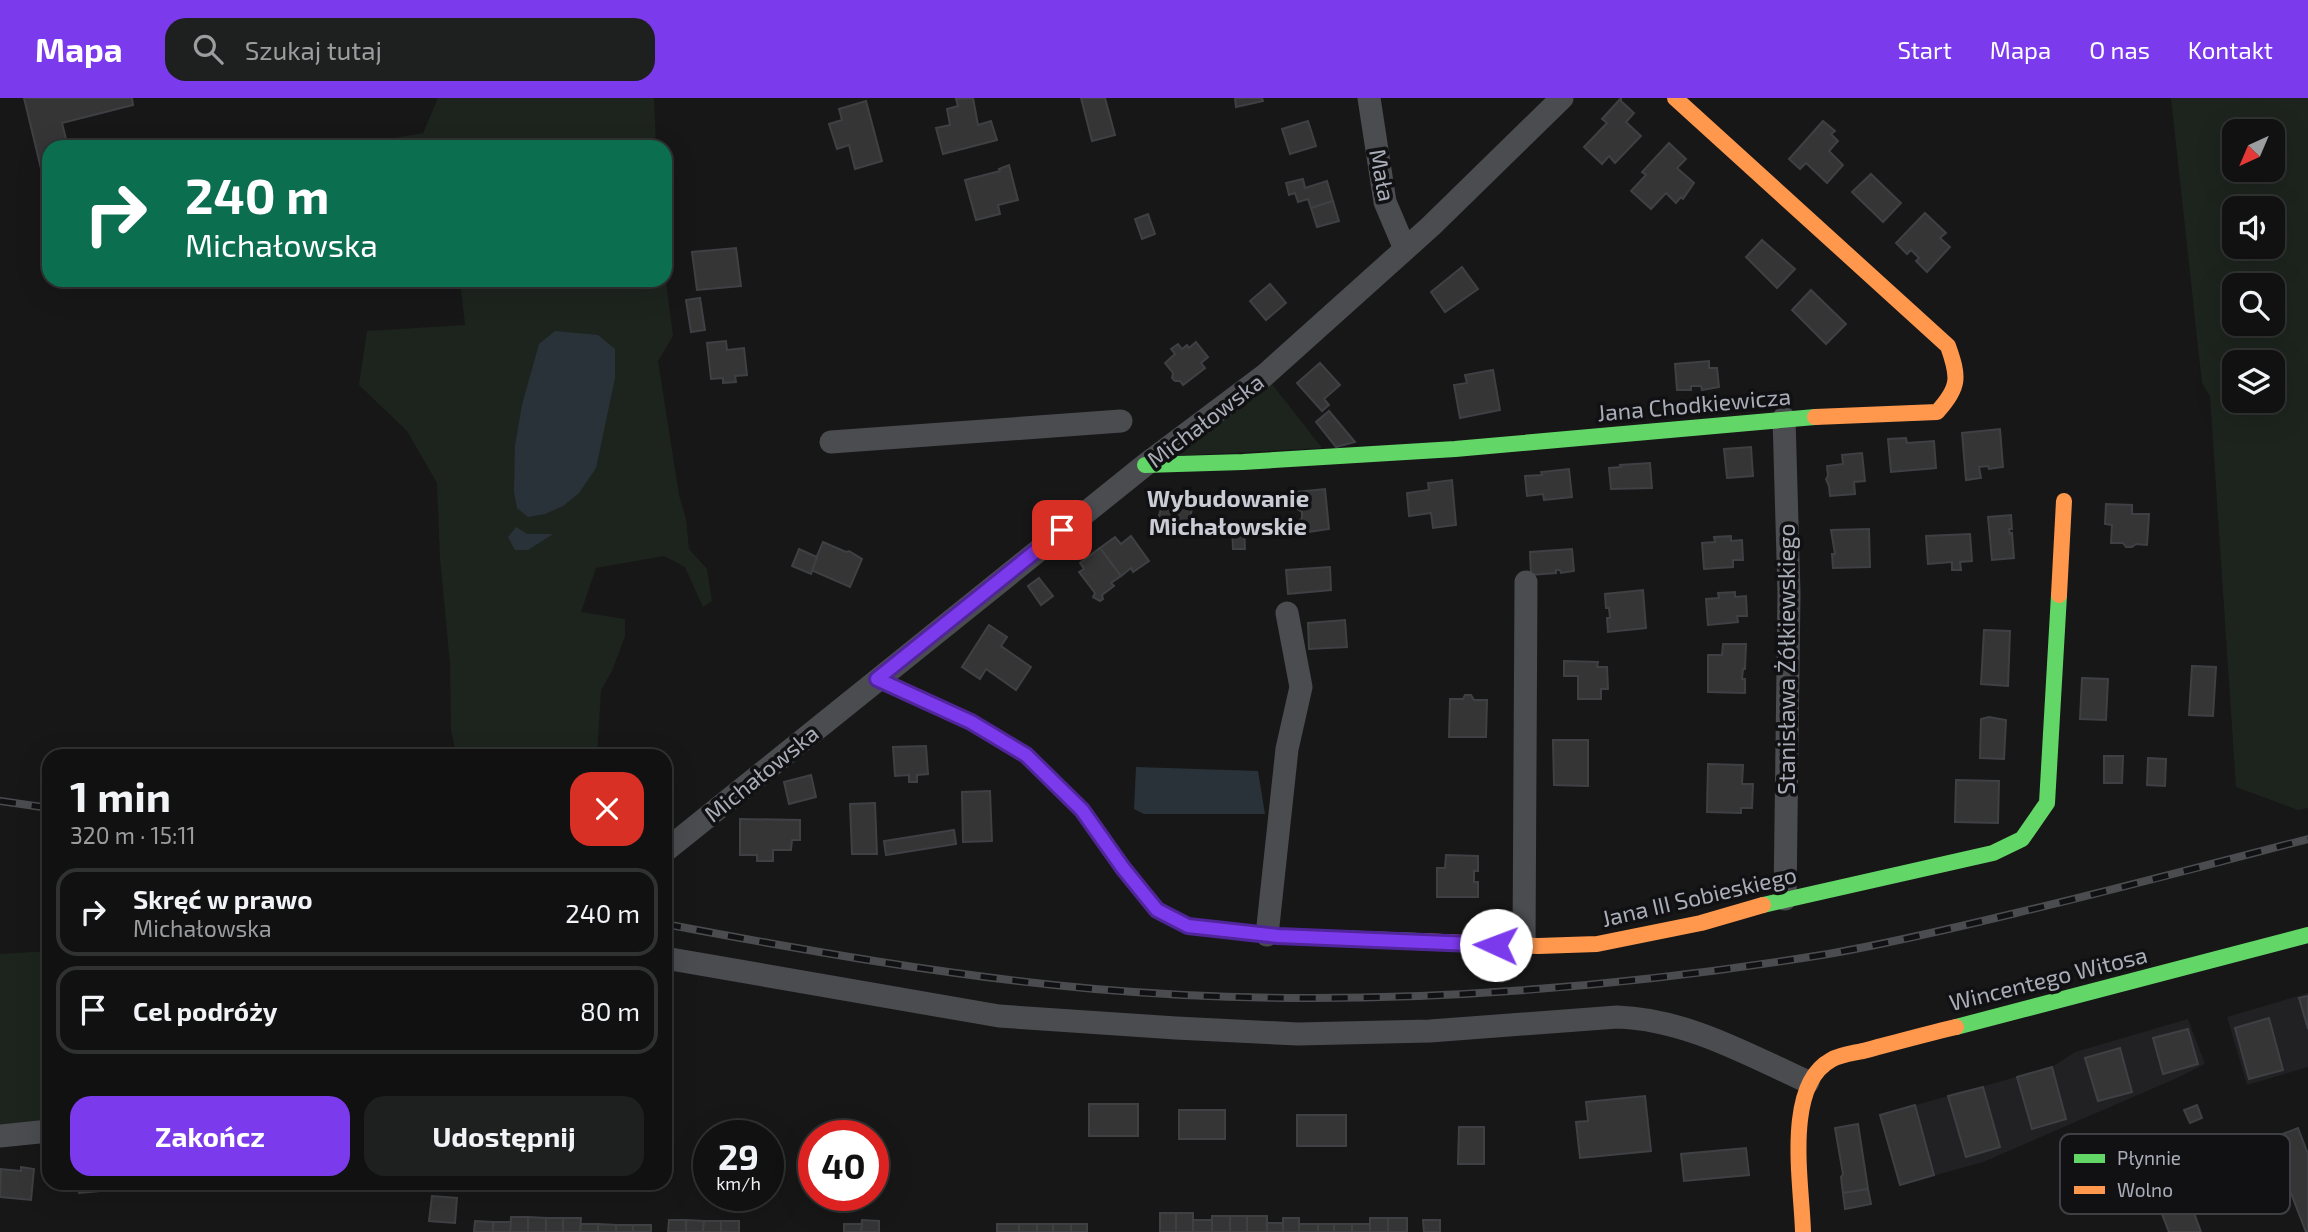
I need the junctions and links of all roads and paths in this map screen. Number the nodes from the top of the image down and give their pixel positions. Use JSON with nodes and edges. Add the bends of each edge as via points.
{"nodes":[{"id":1,"x":1368,"y":98,"type":"edge"},
{"id":2,"x":1562,"y":98,"type":"edge"},
{"id":3,"x":1675,"y":98,"type":"edge"},
{"id":4,"x":1405,"y":249,"type":"junction"},
{"id":5,"x":1784,"y":418,"type":"junction"},
{"id":6,"x":1121,"y":421,"type":"dead end"},
{"id":7,"x":831,"y":442,"type":"dead end"},
{"id":8,"x":1145,"y":464,"type":"junction"},
{"id":9,"x":2064,"y":501,"type":"dead end"},
{"id":10,"x":1526,"y":582,"type":"dead end"},
{"id":11,"x":1287,"y":613,"type":"dead end"},
{"id":12,"x":877,"y":679,"type":"junction"},
{"id":13,"x":672,"y":845,"type":"edge"},
{"id":14,"x":1785,"y":899,"type":"junction"},
{"id":15,"x":1267,"y":935,"type":"junction"},
{"id":16,"x":2308,"y":935,"type":"edge"},
{"id":17,"x":1524,"y":946,"type":"junction"},
{"id":18,"x":672,"y":959,"type":"edge"},
{"id":19,"x":1808,"y":1082,"type":"junction"},
{"id":20,"x":42,"y":1132,"type":"edge"},
{"id":21,"x":0,"y":1136,"type":"edge"},
{"id":22,"x":1803,"y":1232,"type":"edge"}],
"edges":[{"from":1,"to":4,"type":"street","name":"Mała","via":[[1385,202]]},
{"from":2,"to":4,"type":"street","name":"Michałowska"},
{"from":3,"to":5,"type":"street","name":"Jana Chodkiewicza","via":[[1948,346],[1957,372],[1950,398],[1937,412]]},
{"from":4,"to":8,"type":"street","name":"Michałowska","via":[[1265,375]]},
{"from":5,"to":8,"type":"street","name":"Jana Chodkiewicza","via":[[1455,449]]},
{"from":5,"to":14,"type":"street","name":"Stanisława Żółkiewskiego","via":[[1789,593]]},
{"from":6,"to":7,"type":"street"},
{"from":8,"to":12,"type":"street","name":"Michałowska"},
{"from":9,"to":14,"type":"street","name":"Jana III Sobieskiego","via":[[2046,803],[2022,839],[1993,853]]},
{"from":10,"to":17,"type":"street"},
{"from":11,"to":15,"type":"street","via":[[1301,687],[1287,749]]},
{"from":12,"to":13,"type":"street","name":"Michałowska"},
{"from":12,"to":15,"type":"street","name":"Jana III Sobieskiego","via":[[971,722],[1026,755],[1082,810],[1157,910],[1188,926]]},
{"from":14,"to":17,"type":"street","name":"Jana III Sobieskiego","via":[[1701,923],[1597,944]]},
{"from":15,"to":17,"type":"street","name":"Jana III Sobieskiego"},
{"from":16,"to":19,"type":"street","name":"Wincentego Witosa","via":[[1853,1052],[1832,1059]]},
{"from":18,"to":19,"type":"street","via":[[999,1016],[1176,1028],[1298,1034],[1634,1018],[1693,1031]]},
{"from":19,"to":22,"type":"street","via":[[1800,1122]]},
{"from":20,"to":21,"type":"street"}]}
